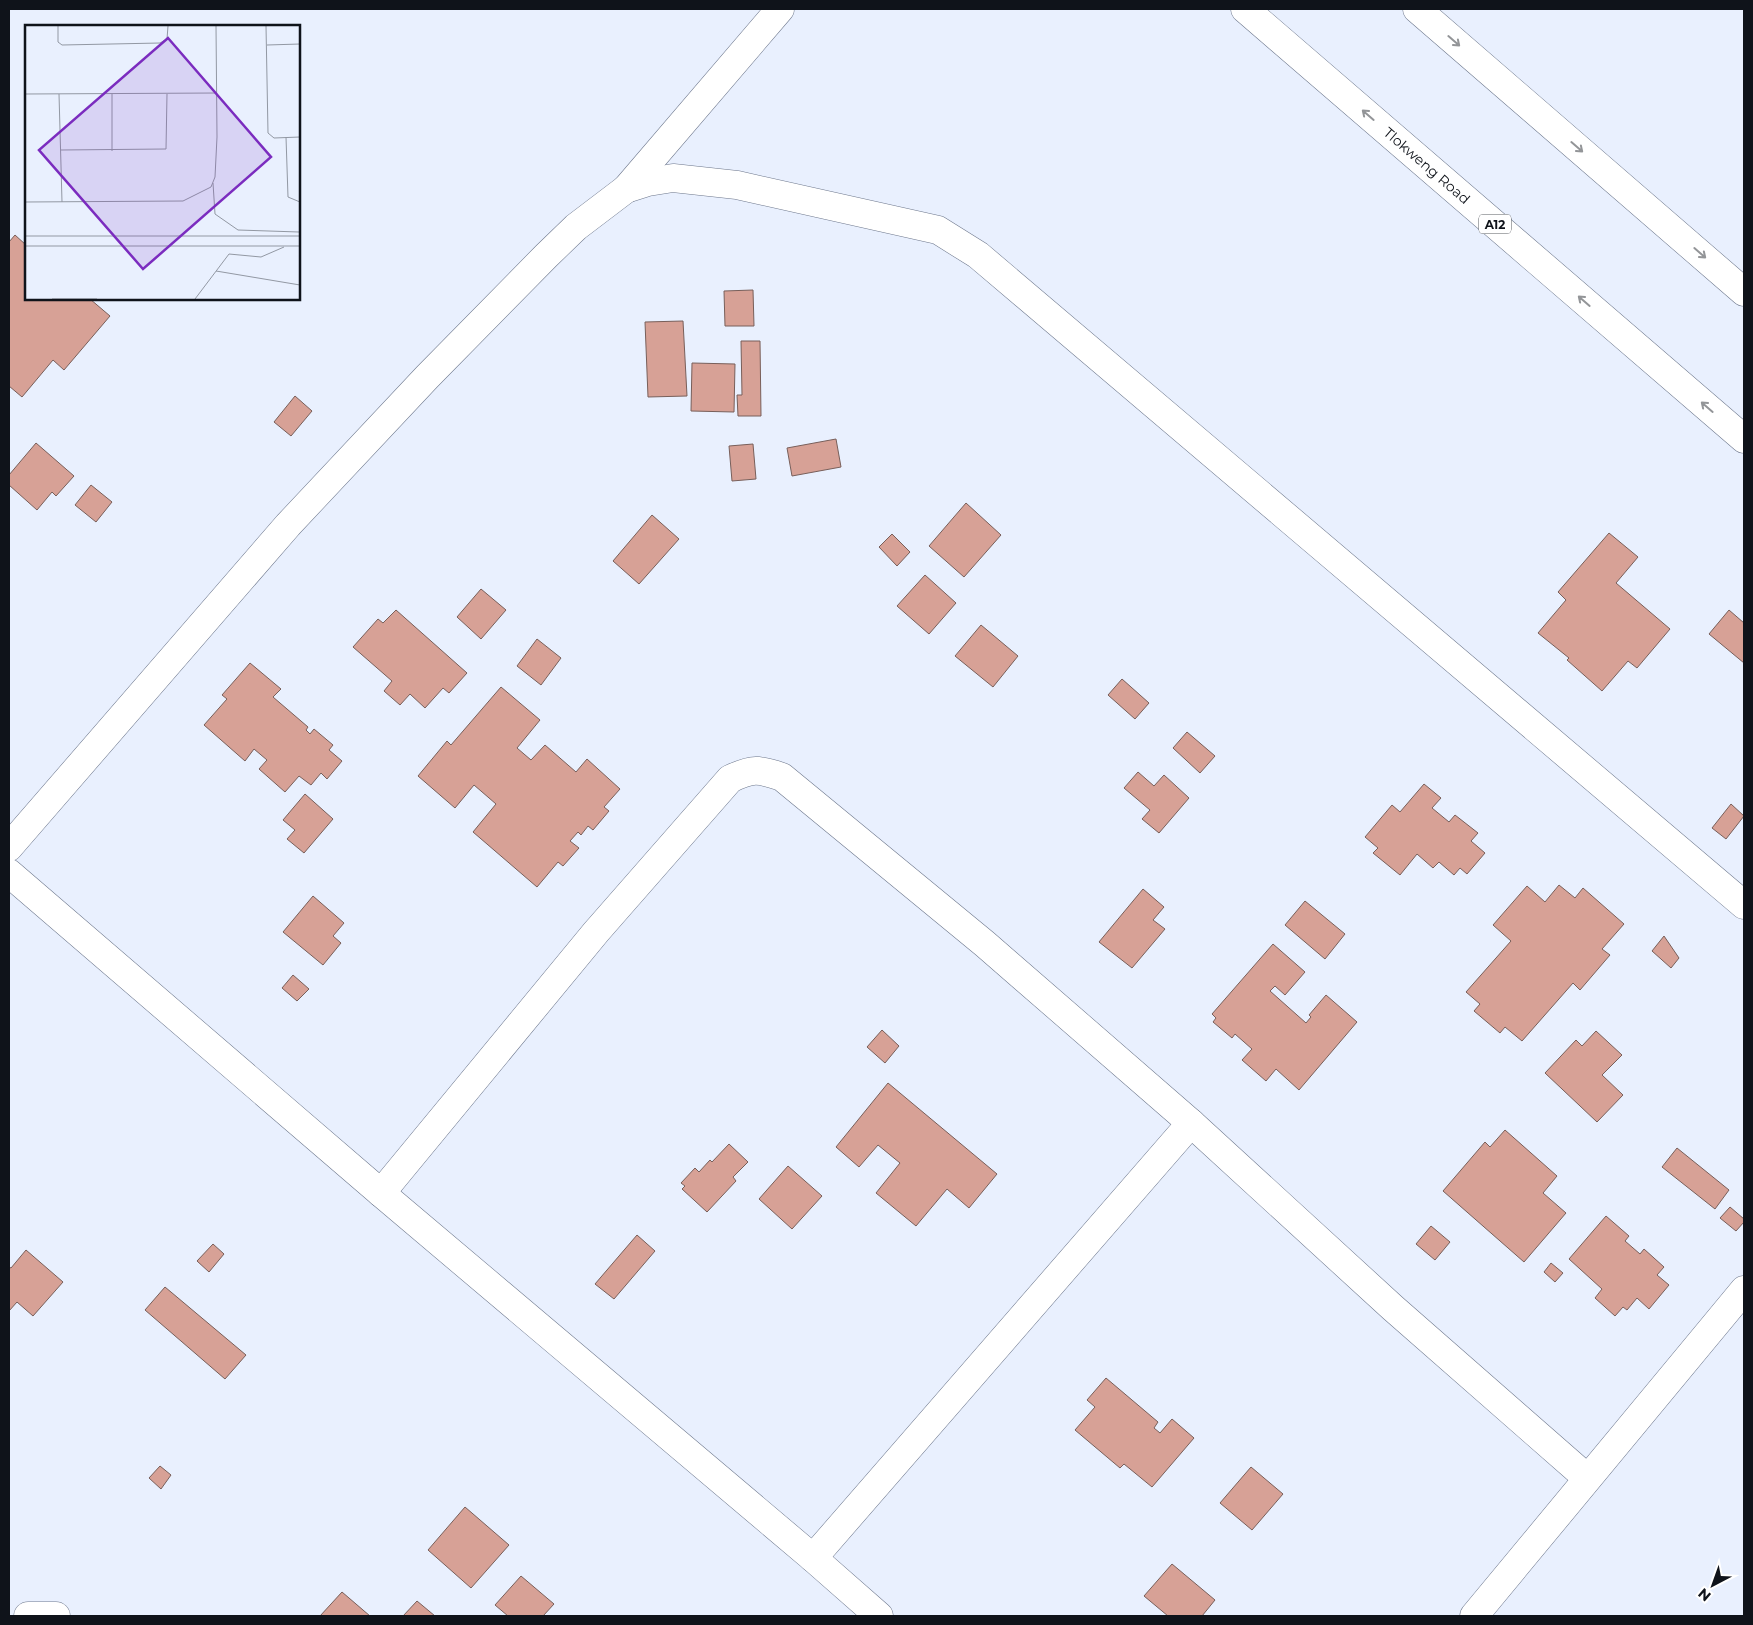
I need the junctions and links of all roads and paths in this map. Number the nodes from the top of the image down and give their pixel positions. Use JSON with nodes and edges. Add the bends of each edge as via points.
{"nodes":[{"id":1,"x":780,"y":9,"type":"edge"},
{"id":2,"x":1245,"y":9,"type":"edge"},
{"id":3,"x":1417,"y":9,"type":"edge"},
{"id":4,"x":626,"y":189,"type":"junction"},
{"id":5,"x":1744,"y":292,"type":"edge"},
{"id":6,"x":1744,"y":439,"type":"edge"},
{"id":7,"x":9,"y":847,"type":"edge"},
{"id":8,"x":9,"y":873,"type":"edge"},
{"id":9,"x":1744,"y":904,"type":"edge"},
{"id":10,"x":1191,"y":1123,"type":"junction"},
{"id":11,"x":381,"y":1193,"type":"junction"},
{"id":12,"x":1744,"y":1290,"type":"edge"},
{"id":13,"x":1587,"y":1478,"type":"junction"},
{"id":14,"x":813,"y":1558,"type":"junction"},
{"id":15,"x":28,"y":1616,"type":"edge"},
{"id":16,"x":56,"y":1616,"type":"edge"},
{"id":17,"x":879,"y":1616,"type":"edge"},
{"id":18,"x":1474,"y":1616,"type":"edge"}],
"edges":[{"from":1,"to":4,"type":"street"},
{"from":6,"to":2,"type":"street","name":"Tlokweng Road","number":"A12","one_way":true},
{"from":3,"to":5,"type":"street","one_way":true},
{"from":4,"to":7,"type":"street","via":[[546,256],[288,524]]},
{"from":4,"to":9,"type":"street","via":[[673,178],[737,185],[938,230],[978,255]]},
{"from":8,"to":11,"type":"street"},
{"from":10,"to":11,"type":"street","via":[[985,944],[782,777],[763,771],[748,771],[730,780],[602,925]]},
{"from":10,"to":13,"type":"street","via":[[1393,1308]]},
{"from":10,"to":14,"type":"street"},
{"from":11,"to":14,"type":"street"},
{"from":12,"to":13,"type":"street"},
{"from":13,"to":18,"type":"street"},
{"from":14,"to":17,"type":"street"},
{"from":15,"to":16,"type":"street"}]}
